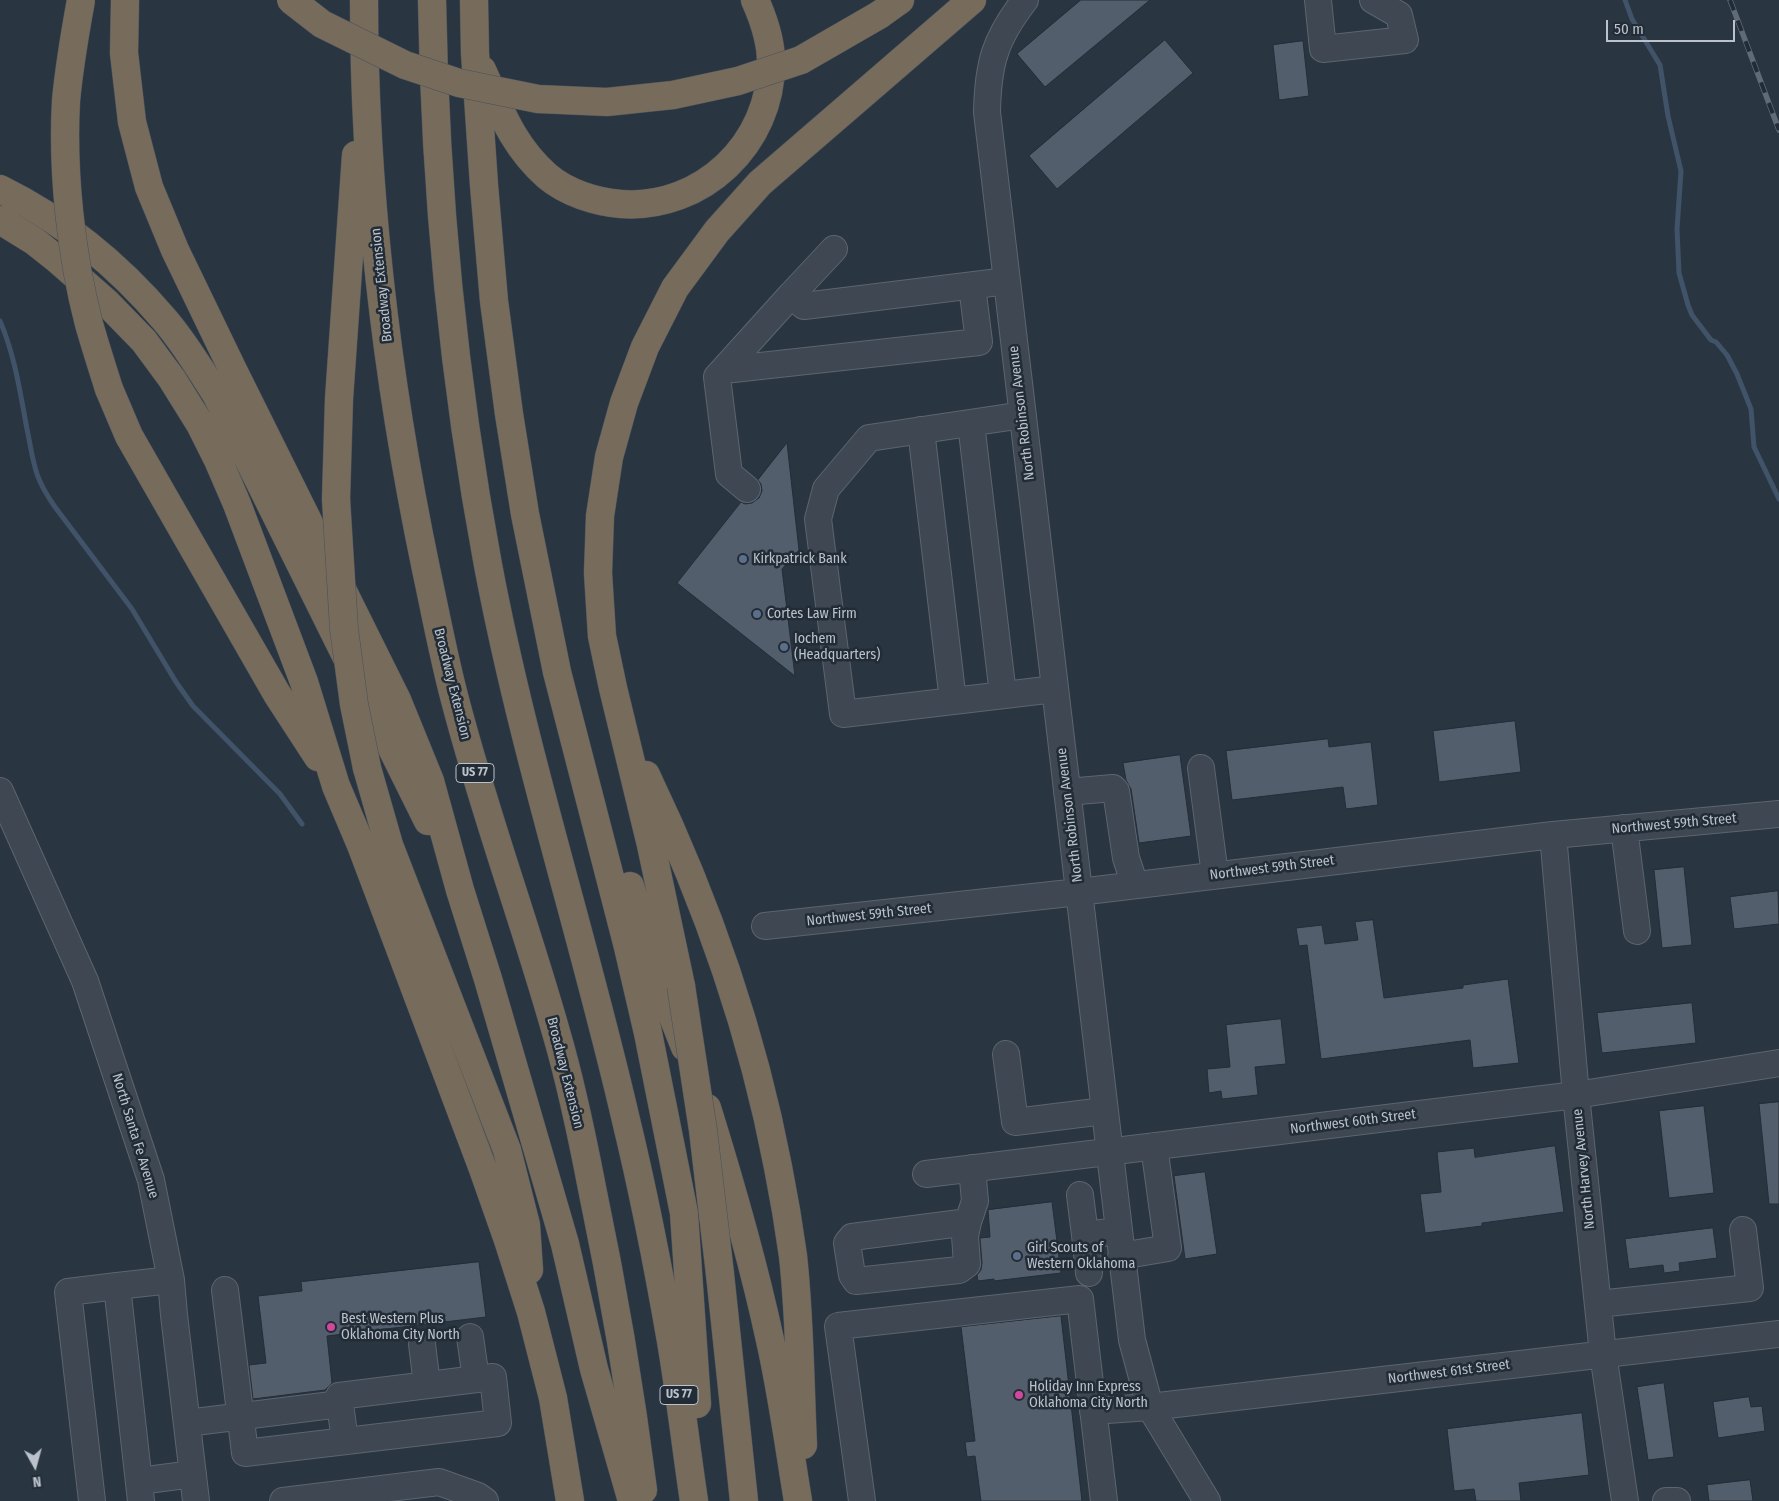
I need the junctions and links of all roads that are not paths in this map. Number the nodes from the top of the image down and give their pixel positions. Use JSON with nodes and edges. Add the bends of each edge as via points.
{"nodes":[{"id":1,"x":81,"y":0,"type":"edge"},
{"id":2,"x":125,"y":0,"type":"edge"},
{"id":3,"x":291,"y":0,"type":"edge"},
{"id":4,"x":364,"y":0,"type":"edge"},
{"id":5,"x":432,"y":0,"type":"edge"},
{"id":6,"x":474,"y":0,"type":"edge"},
{"id":7,"x":755,"y":0,"type":"edge"},
{"id":8,"x":972,"y":0,"type":"edge"},
{"id":9,"x":1025,"y":0,"type":"edge"},
{"id":10,"x":1318,"y":0,"type":"edge"},
{"id":11,"x":1322,"y":0,"type":"edge"},
{"id":12,"x":1374,"y":0,"type":"edge"},
{"id":13,"x":890,"y":7,"type":"edge"},
{"id":14,"x":364,"y":34,"type":"junction"},
{"id":15,"x":474,"y":53,"type":"junction"},
{"id":16,"x":0,"y":189,"type":"edge"},
{"id":17,"x":0,"y":220,"type":"edge"},
{"id":18,"x":834,"y":249,"type":"dead end"},
{"id":19,"x":1007,"y":281,"type":"junction"},
{"id":20,"x":972,"y":286,"type":"junction"},
{"id":21,"x":791,"y":295,"type":"junction"},
{"id":22,"x":724,"y":370,"type":"junction"},
{"id":23,"x":1023,"y":415,"type":"junction"},
{"id":24,"x":971,"y":423,"type":"junction"},
{"id":25,"x":921,"y":430,"type":"junction"},
{"id":26,"x":747,"y":489,"type":"dead end"},
{"id":27,"x":1055,"y":689,"type":"junction"},
{"id":28,"x":1003,"y":695,"type":"junction"},
{"id":29,"x":953,"y":701,"type":"junction"},
{"id":30,"x":570,"y":724,"type":"junction"},
{"id":31,"x":623,"y":726,"type":"junction"},
{"id":32,"x":1201,"y":768,"type":"dead end"},
{"id":33,"x":336,"y":786,"type":"junction"},
{"id":34,"x":0,"y":791,"type":"edge"},
{"id":35,"x":1067,"y":792,"type":"junction"},
{"id":36,"x":1779,"y":814,"type":"edge"},
{"id":37,"x":1624,"y":828,"type":"junction"},
{"id":38,"x":1552,"y":835,"type":"junction"},
{"id":39,"x":1215,"y":875,"type":"junction"},
{"id":40,"x":1135,"y":885,"type":"junction"},
{"id":41,"x":460,"y":890,"type":"junction"},
{"id":42,"x":1079,"y":892,"type":"junction"},
{"id":43,"x":765,"y":926,"type":"dead end"},
{"id":44,"x":1637,"y":931,"type":"dead end"},
{"id":45,"x":1006,"y":1054,"type":"dead end"},
{"id":46,"x":1779,"y":1063,"type":"edge"},
{"id":47,"x":1576,"y":1095,"type":"junction"},
{"id":48,"x":1104,"y":1111,"type":"junction"},
{"id":49,"x":1154,"y":1146,"type":"junction"},
{"id":50,"x":1108,"y":1152,"type":"junction"},
{"id":51,"x":972,"y":1168,"type":"junction"},
{"id":52,"x":926,"y":1174,"type":"dead end"},
{"id":53,"x":1080,"y":1195,"type":"dead end"},
{"id":54,"x":968,"y":1222,"type":"dead end"},
{"id":55,"x":1743,"y":1230,"type":"dead end"},
{"id":56,"x":1085,"y":1235,"type":"junction"},
{"id":57,"x":1120,"y":1244,"type":"junction"},
{"id":58,"x":1089,"y":1273,"type":"dead end"},
{"id":59,"x":172,"y":1280,"type":"junction"},
{"id":60,"x":117,"y":1286,"type":"junction"},
{"id":61,"x":225,"y":1290,"type":"dead end"},
{"id":62,"x":1598,"y":1304,"type":"junction"},
{"id":63,"x":531,"y":1312,"type":"junction"},
{"id":64,"x":1779,"y":1334,"type":"edge"},
{"id":65,"x":470,"y":1337,"type":"dead end"},
{"id":66,"x":422,"y":1344,"type":"dead end"},
{"id":67,"x":1603,"y":1354,"type":"junction"},
{"id":68,"x":476,"y":1379,"type":"junction"},
{"id":69,"x":427,"y":1385,"type":"junction"},
{"id":70,"x":340,"y":1404,"type":"junction"},
{"id":71,"x":1150,"y":1407,"type":"junction"},
{"id":72,"x":1106,"y":1410,"type":"junction"},
{"id":73,"x":241,"y":1417,"type":"junction"},
{"id":74,"x":187,"y":1423,"type":"junction"},
{"id":75,"x":345,"y":1441,"type":"junction"},
{"id":76,"x":193,"y":1474,"type":"junction"},
{"id":77,"x":140,"y":1491,"type":"edge"},
{"id":78,"x":367,"y":1496,"type":"edge"},
{"id":79,"x":92,"y":1501,"type":"edge"},
{"id":80,"x":196,"y":1501,"type":"edge"},
{"id":81,"x":283,"y":1501,"type":"edge"},
{"id":82,"x":485,"y":1501,"type":"edge"},
{"id":83,"x":570,"y":1501,"type":"edge"},
{"id":84,"x":632,"y":1501,"type":"edge"},
{"id":85,"x":644,"y":1501,"type":"edge"},
{"id":86,"x":694,"y":1501,"type":"edge"},
{"id":87,"x":703,"y":1501,"type":"edge"},
{"id":88,"x":744,"y":1501,"type":"edge"},
{"id":89,"x":798,"y":1501,"type":"edge"},
{"id":90,"x":806,"y":1501,"type":"edge"},
{"id":91,"x":862,"y":1501,"type":"edge"},
{"id":92,"x":1104,"y":1501,"type":"edge"},
{"id":93,"x":1207,"y":1501,"type":"edge"},
{"id":94,"x":1625,"y":1501,"type":"edge"},
{"id":95,"x":1666,"y":1501,"type":"edge"},
{"id":96,"x":1677,"y":1501,"type":"edge"}],
"edges":[{"from":1,"to":33,"type":"highway","bridge":true,"via":[[66,101],[67,181],[81,288],[109,389],[129,436],[277,694]]},
{"from":2,"to":41,"type":"highway","via":[[124,53],[132,122],[149,187],[175,250],[397,700],[430,782]]},
{"from":3,"to":13,"type":"highway","bridge":true,"via":[[322,24],[405,65],[459,83],[538,99],[607,102],[673,96],[738,81],[801,60]]},
{"from":4,"to":14,"type":"highway","name":"Broadway Extension","number":"US 77"},
{"from":5,"to":86,"type":"highway","number":"US 77","via":[[438,169],[448,288],[479,516],[520,713],[642,1189],[671,1341]]},
{"from":6,"to":15,"type":"highway"},
{"from":7,"to":15,"type":"highway","via":[[769,38],[771,62],[769,87],[751,137],[735,159],[703,185],[670,199],[650,203],[609,203],[589,198],[549,177],[511,134]]},
{"from":8,"to":31,"type":"highway","via":[[760,183],[717,231],[675,288],[645,347],[624,403],[609,457],[600,516],[598,573],[602,636]]},
{"from":9,"to":19,"type":"street","name":"North Robinson Avenue","via":[[998,41],[990,67],[987,112]]},
{"from":10,"to":11,"type":"street"},
{"from":10,"to":12,"type":"street","via":[[1323,49],[1405,40],[1399,15]]},
{"from":14,"to":63,"type":"highway","bridge":true,"via":[[339,399],[336,499],[344,630],[354,704],[389,845],[506,1150],[526,1225]]},
{"from":14,"to":85,"type":"highway","name":"Broadway Extension","number":"US 77","via":[[377,255],[398,423],[415,516],[453,694],[557,1034],[584,1148],[624,1356]]},
{"from":15,"to":30,"type":"highway","via":[[494,301],[509,414],[542,601]]},
{"from":16,"to":41,"type":"highway","via":[[53,219],[90,246],[164,319],[192,356],[216,394]]},
{"from":17,"to":33,"type":"highway","via":[[34,241],[107,303],[144,341],[200,424],[244,522],[304,682]]},
{"from":18,"to":21,"type":"street"},
{"from":19,"to":20,"type":"street"},
{"from":19,"to":23,"type":"street","name":"North Robinson Avenue"},
{"from":20,"to":21,"type":"street","via":[[804,306]]},
{"from":20,"to":22,"type":"street","via":[[979,342]]},
{"from":21,"to":22,"type":"street"},
{"from":22,"to":26,"type":"street","via":[[717,378],[729,474]]},
{"from":23,"to":24,"type":"street"},
{"from":23,"to":27,"type":"street","name":"North Robinson Avenue"},
{"from":24,"to":25,"type":"street"},
{"from":24,"to":28,"type":"street"},
{"from":25,"to":29,"type":"street"},
{"from":25,"to":29,"type":"street","via":[[869,438],[826,489],[818,519],[843,714]]},
{"from":27,"to":28,"type":"street"},
{"from":27,"to":35,"type":"street","name":"North Robinson Avenue"},
{"from":28,"to":29,"type":"street"},
{"from":30,"to":87,"type":"highway","via":[[648,1032],[684,1213]]},
{"from":30,"to":89,"type":"highway","via":[[624,867],[729,1176],[771,1341]]},
{"from":31,"to":88,"type":"highway","bridge":true,"via":[[681,986],[704,1130]]},
{"from":31,"to":90,"type":"highway","via":[[676,837],[718,945],[767,1109],[793,1256]]},
{"from":32,"to":39,"type":"street"},
{"from":33,"to":63,"type":"highway","via":[[479,1160]]},
{"from":34,"to":59,"type":"street","name":"North Santa Fe Avenue","via":[[85,981],[151,1180]]},
{"from":35,"to":40,"type":"street","via":[[1113,788],[1116,791],[1126,858]]},
{"from":35,"to":42,"type":"street","name":"North Robinson Avenue"},
{"from":36,"to":37,"type":"street","name":"Northwest 59th Street"},
{"from":37,"to":38,"type":"street","name":"Northwest 59th Street"},
{"from":37,"to":44,"type":"street"},
{"from":38,"to":39,"type":"street","name":"Northwest 59th Street"},
{"from":38,"to":47,"type":"street","name":"North Harvey Avenue"},
{"from":39,"to":40,"type":"street","name":"Northwest 59th Street"},
{"from":40,"to":42,"type":"street","name":"Northwest 59th Street"},
{"from":41,"to":84,"type":"highway","via":[[565,1244],[594,1369]]},
{"from":42,"to":43,"type":"street","name":"Northwest 59th Street"},
{"from":42,"to":48,"type":"street","name":"North Robinson Avenue"},
{"from":45,"to":48,"type":"street","via":[[1015,1122]]},
{"from":46,"to":47,"type":"street","name":"Northwest 60th Street"},
{"from":47,"to":49,"type":"street","name":"Northwest 60th Street"},
{"from":47,"to":62,"type":"street","name":"North Harvey Avenue"},
{"from":48,"to":50,"type":"street","name":"North Robinson Avenue"},
{"from":49,"to":50,"type":"street","name":"Northwest 60th Street"},
{"from":49,"to":57,"type":"street","via":[[1168,1248]]},
{"from":50,"to":51,"type":"street","name":"Northwest 60th Street"},
{"from":50,"to":57,"type":"street","name":"North Robinson Avenue"},
{"from":51,"to":52,"type":"street","name":"Northwest 60th Street"},
{"from":51,"to":54,"type":"street","via":[[975,1201]]},
{"from":53,"to":56,"type":"street"},
{"from":55,"to":62,"type":"street","via":[[1750,1288]]},
{"from":56,"to":57,"type":"street"},
{"from":56,"to":58,"type":"street"},
{"from":57,"to":71,"type":"street","name":"North Robinson Avenue","via":[[1132,1340]]},
{"from":59,"to":60,"type":"street"},
{"from":59,"to":74,"type":"street","name":"North Santa Fe Avenue"},
{"from":60,"to":77,"type":"street"},
{"from":60,"to":79,"type":"street","via":[[68,1292]]},
{"from":61,"to":73,"type":"street"},
{"from":62,"to":67,"type":"street","name":"North Harvey Avenue"},
{"from":63,"to":83,"type":"highway","via":[[553,1398]]},
{"from":64,"to":67,"type":"street","name":"Northwest 61st Street"},
{"from":65,"to":68,"type":"street"},
{"from":66,"to":69,"type":"street"},
{"from":67,"to":71,"type":"street","name":"Northwest 61st Street"},
{"from":67,"to":94,"type":"street","name":"North Harvey Avenue"},
{"from":68,"to":69,"type":"street"},
{"from":68,"to":75,"type":"street","via":[[493,1377],[498,1423]]},
{"from":69,"to":70,"type":"street","via":[[339,1396]]},
{"from":70,"to":73,"type":"street"},
{"from":70,"to":75,"type":"street"},
{"from":71,"to":72,"type":"street","name":"Northwest 61st Street"},
{"from":71,"to":93,"type":"street","name":"North Robinson Avenue"},
{"from":72,"to":91,"type":"street","via":[[1080,1298],[838,1326]]},
{"from":72,"to":92,"type":"street"},
{"from":73,"to":74,"type":"street"},
{"from":73,"to":75,"type":"street","via":[[245,1452]]},
{"from":74,"to":76,"type":"street","name":"North Santa Fe Avenue"},
{"from":76,"to":77,"type":"street"},
{"from":76,"to":80,"type":"street","name":"North Santa Fe Avenue"},
{"from":78,"to":81,"type":"street"},
{"from":78,"to":82,"type":"street","via":[[439,1482]]},
{"from":95,"to":96,"type":"street"}]}
